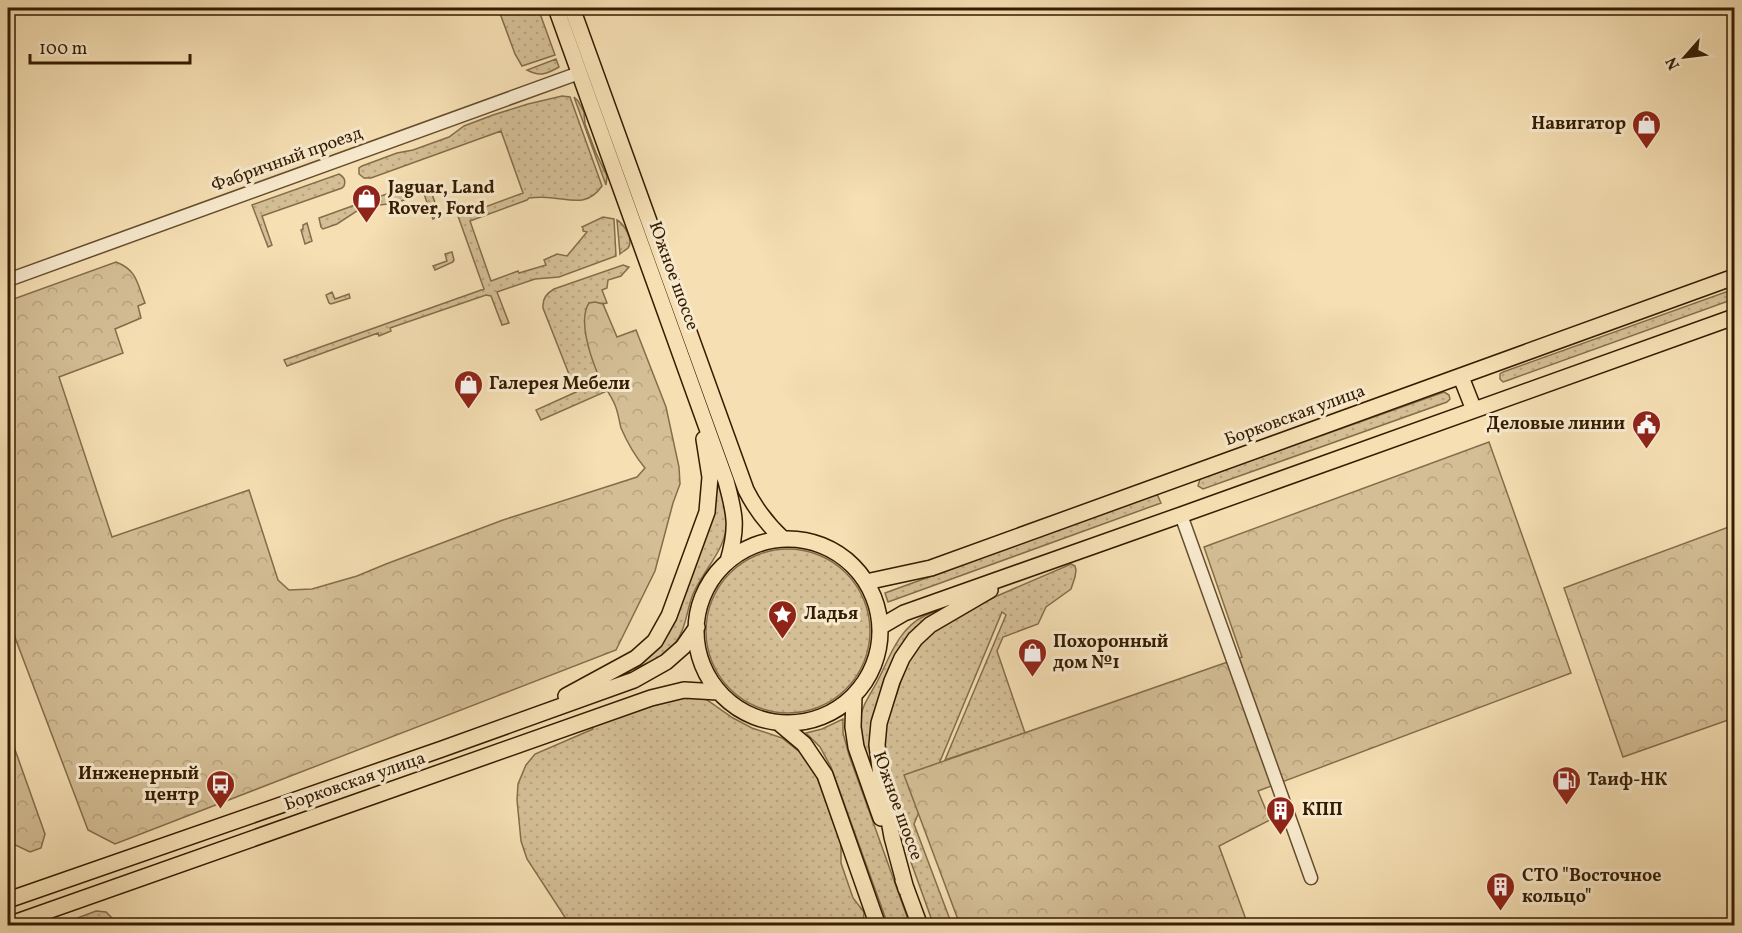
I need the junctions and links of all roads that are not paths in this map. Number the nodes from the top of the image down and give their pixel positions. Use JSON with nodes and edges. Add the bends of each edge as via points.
{"nodes":[{"id":1,"x":556,"y":8,"type":"edge"},
{"id":2,"x":572,"y":8,"type":"edge"},
{"id":3,"x":579,"y":73,"type":"junction"},
{"id":4,"x":1734,"y":277,"type":"edge"},
{"id":5,"x":8,"y":280,"type":"edge"},
{"id":6,"x":1734,"y":317,"type":"edge"},
{"id":7,"x":1461,"y":377,"type":"junction"},
{"id":8,"x":699,"y":407,"type":"junction"},
{"id":9,"x":1474,"y":410,"type":"junction"},
{"id":10,"x":1182,"y":515,"type":"junction"},
{"id":11,"x":783,"y":539,"type":"junction"},
{"id":12,"x":728,"y":561,"type":"junction"},
{"id":13,"x":1027,"y":570,"type":"junction"},
{"id":14,"x":866,"y":582,"type":"junction"},
{"id":15,"x":697,"y":627,"type":"junction"},
{"id":16,"x":880,"y":627,"type":"junction"},
{"id":17,"x":718,"y":693,"type":"junction"},
{"id":18,"x":854,"y":696,"type":"junction"},
{"id":19,"x":521,"y":721,"type":"junction"},
{"id":20,"x":779,"y":723,"type":"junction"},
{"id":21,"x":102,"y":867,"type":"junction"},
{"id":22,"x":1311,"y":878,"type":"dead end"},
{"id":23,"x":109,"y":889,"type":"junction"},
{"id":24,"x":906,"y":889,"type":"junction"},
{"id":25,"x":8,"y":900,"type":"edge"},
{"id":26,"x":8,"y":925,"type":"edge"},
{"id":27,"x":878,"y":926,"type":"edge"},
{"id":28,"x":920,"y":926,"type":"edge"}],
"edges":[{"from":1,"to":3,"type":"main road","name":"Южное шоссе"},
{"from":2,"to":11,"type":"main road","name":"Южное шоссе","via":[[746,490],[754,508]]},
{"from":3,"to":5,"type":"street","name":"Фабричный проезд"},
{"from":3,"to":8,"type":"main road","name":"Южное шоссе"},
{"from":4,"to":7,"type":"main road","name":"Борковская улица"},
{"from":6,"to":9,"type":"main road"},
{"from":7,"to":9,"type":"main road"},
{"from":7,"to":14,"type":"main road","name":"Борковская улица","via":[[930,568]]},
{"from":8,"to":12,"type":"main road","name":"Южное шоссе","via":[[733,505],[734,541]]},
{"from":8,"to":19,"type":"main road","via":[[710,477],[707,512],[669,616],[655,642],[636,658]]},
{"from":9,"to":10,"type":"main road"},
{"from":10,"to":13,"type":"main road"},
{"from":10,"to":22,"type":"street"},
{"from":11,"to":12,"type":"main road","via":[[754,545]]},
{"from":11,"to":14,"type":"main road","via":[[813,542],[841,555]]},
{"from":12,"to":15,"type":"main road","via":[[708,586]]},
{"from":13,"to":16,"type":"main road","via":[[904,613]]},
{"from":13,"to":24,"type":"main road","via":[[930,625],[902,658],[892,681],[879,723],[877,746],[892,837]]},
{"from":14,"to":16,"type":"main road","via":[[876,603]]},
{"from":15,"to":17,"type":"main road","via":[[701,661]]},
{"from":15,"to":19,"type":"main road","name":"Борковская улица","via":[[666,662],[634,680]]},
{"from":16,"to":18,"type":"main road","via":[[876,660]]},
{"from":17,"to":20,"type":"main road","via":[[752,717]]},
{"from":17,"to":23,"type":"main road","name":"Борковская улица","via":[[684,690],[651,698]]},
{"from":18,"to":20,"type":"main road","via":[[844,706],[818,719]]},
{"from":18,"to":24,"type":"main road","name":"Южное шоссе","via":[[856,747]]},
{"from":19,"to":21,"type":"main road","name":"Борковская улица"},
{"from":20,"to":27,"type":"main road","via":[[804,744],[825,775]]},
{"from":21,"to":23,"type":"main road"},
{"from":21,"to":25,"type":"main road","name":"Борковская улица"},
{"from":23,"to":26,"type":"main road","name":"Борковская улица"},
{"from":24,"to":28,"type":"main road","name":"Южное шоссе"}]}
